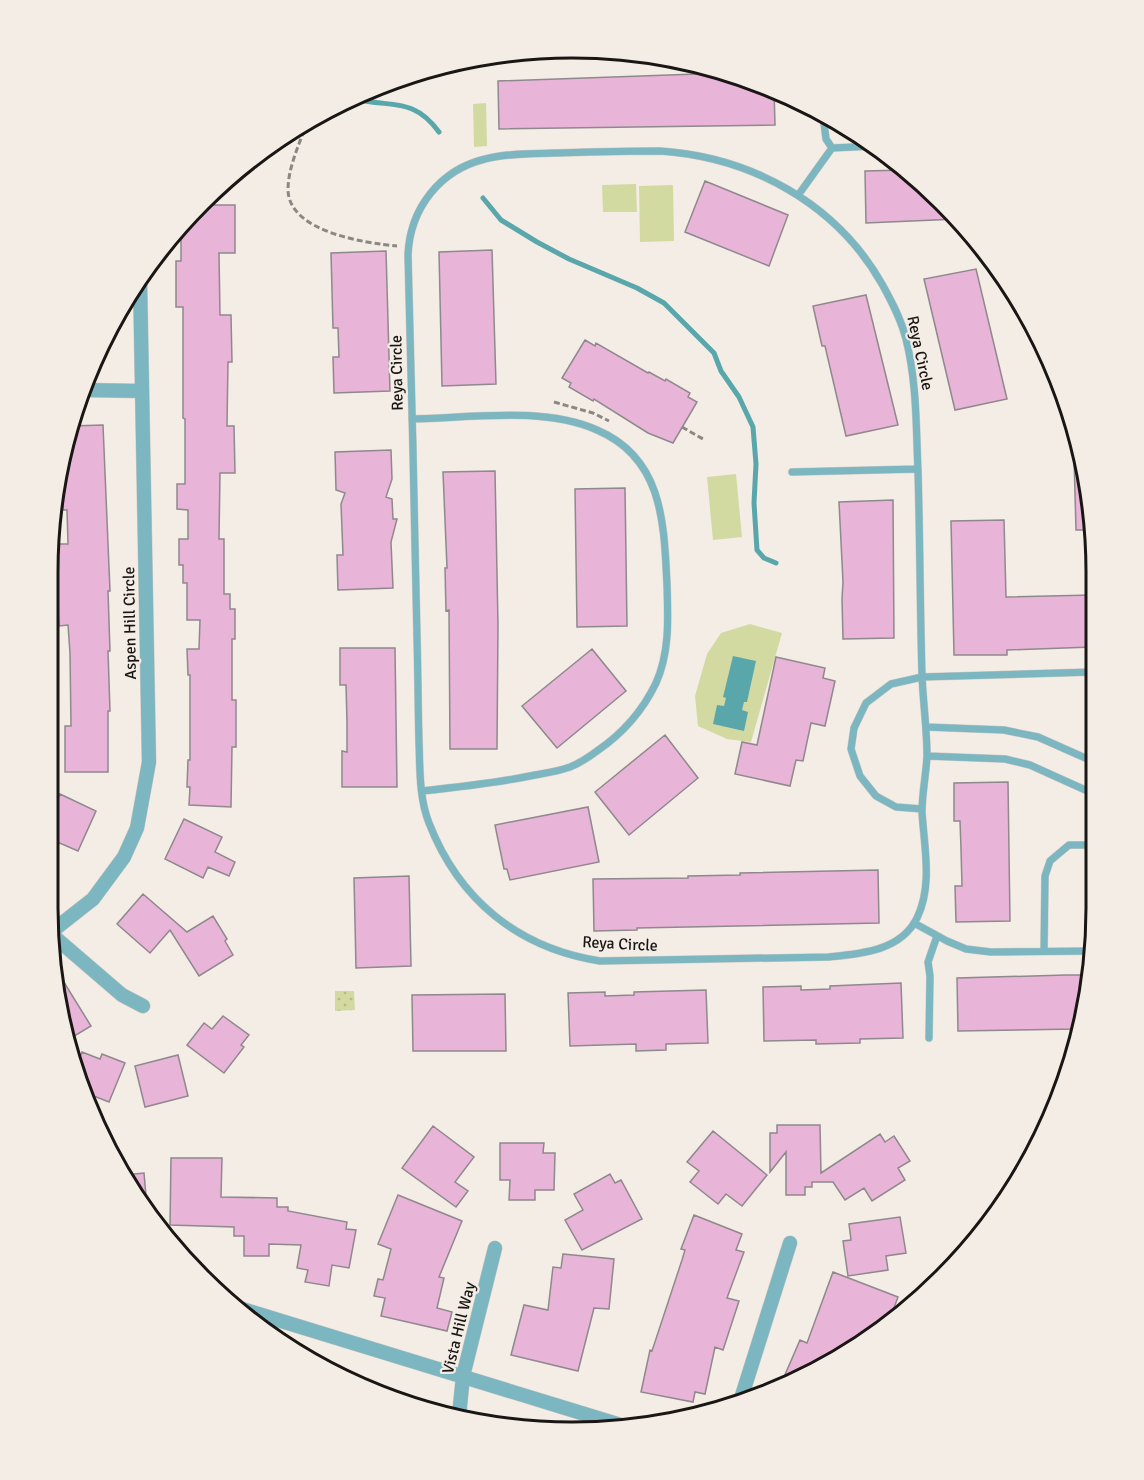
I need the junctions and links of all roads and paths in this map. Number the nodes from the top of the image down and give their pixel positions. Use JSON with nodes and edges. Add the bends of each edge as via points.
{"nodes":[{"id":1,"x":824,"y":124,"type":"edge"},
{"id":2,"x":303,"y":135,"type":"edge"},
{"id":3,"x":859,"y":147,"type":"edge"},
{"id":4,"x":832,"y":148,"type":"junction"},
{"id":5,"x":799,"y":194,"type":"junction"},
{"id":6,"x":408,"y":246,"type":"junction"},
{"id":7,"x":140,"y":294,"type":"edge"},
{"id":8,"x":92,"y":390,"type":"edge"},
{"id":9,"x":142,"y":391,"type":"junction"},
{"id":10,"x":412,"y":420,"type":"junction"},
{"id":11,"x":682,"y":427,"type":"dead end"},
{"id":12,"x":703,"y":439,"type":"dead end"},
{"id":13,"x":918,"y":469,"type":"junction"},
{"id":14,"x":792,"y":472,"type":"dead end"},
{"id":15,"x":1086,"y":672,"type":"edge"},
{"id":16,"x":922,"y":677,"type":"junction"},
{"id":17,"x":926,"y":727,"type":"junction"},
{"id":18,"x":927,"y":756,"type":"junction"},
{"id":19,"x":1086,"y":758,"type":"edge"},
{"id":20,"x":1086,"y":790,"type":"edge"},
{"id":21,"x":422,"y":791,"type":"junction"},
{"id":22,"x":922,"y":809,"type":"junction"},
{"id":23,"x":1086,"y":845,"type":"edge"},
{"id":24,"x":914,"y":923,"type":"junction"},
{"id":25,"x":59,"y":926,"type":"edge"},
{"id":26,"x":938,"y":936,"type":"junction"},
{"id":27,"x":60,"y":941,"type":"edge"},
{"id":28,"x":1044,"y":951,"type":"junction"},
{"id":29,"x":1083,"y":951,"type":"edge"},
{"id":30,"x":143,"y":1006,"type":"dead end"},
{"id":31,"x":929,"y":1038,"type":"dead end"},
{"id":32,"x":790,"y":1243,"type":"dead end"},
{"id":33,"x":495,"y":1248,"type":"dead end"},
{"id":34,"x":257,"y":1314,"type":"edge"},
{"id":35,"x":463,"y":1376,"type":"junction"},
{"id":36,"x":743,"y":1392,"type":"edge"},
{"id":37,"x":460,"y":1409,"type":"edge"},
{"id":38,"x":605,"y":1420,"type":"edge"}],
"edges":[{"from":1,"to":4,"type":"lane"},
{"from":2,"to":6,"type":"path","via":[[288,192],[305,220],[328,232]]},
{"from":3,"to":4,"type":"lane"},
{"from":4,"to":5,"type":"lane"},
{"from":5,"to":6,"type":"lane","name":"Reya Circle","via":[[728,162],[688,153],[589,152],[487,158],[453,171],[434,187],[419,210]]},
{"from":5,"to":13,"type":"lane","name":"Reya Circle","via":[[855,244],[897,311],[915,395]]},
{"from":6,"to":10,"type":"lane","name":"Reya Circle"},
{"from":7,"to":9,"type":"street","name":"Aspen Hill Circle"},
{"from":8,"to":9,"type":"street"},
{"from":9,"to":25,"type":"street","name":"Aspen Hill Circle","via":[[149,762],[137,828],[124,857],[93,899]]},
{"from":10,"to":21,"type":"lane","name":"Reya Circle"},
{"from":10,"to":21,"type":"lane","via":[[519,416],[558,419],[598,430],[622,446],[648,477],[660,504],[668,609],[668,638],[657,681],[634,718],[600,750],[569,768],[493,784]]},
{"from":11,"to":12,"type":"path"},
{"from":13,"to":14,"type":"lane"},
{"from":13,"to":16,"type":"lane","name":"Reya Circle"},
{"from":15,"to":16,"type":"lane"},
{"from":16,"to":17,"type":"lane","name":"Reya Circle"},
{"from":16,"to":22,"type":"lane","via":[[891,684],[866,703],[854,728],[851,749],[860,776],[876,796],[896,807]]},
{"from":17,"to":18,"type":"lane","name":"Reya Circle"},
{"from":17,"to":19,"type":"lane","via":[[1004,730],[1038,737]]},
{"from":18,"to":20,"type":"lane","via":[[1005,759],[1030,765]]},
{"from":18,"to":22,"type":"lane","name":"Reya Circle"},
{"from":21,"to":24,"type":"lane","name":"Reya Circle","via":[[429,822],[450,866],[478,902],[526,937],[579,957],[705,960],[863,954],[883,948]]},
{"from":22,"to":24,"type":"lane","name":"Reya Circle","via":[[925,891]]},
{"from":23,"to":28,"type":"lane","via":[[1068,845],[1050,861],[1045,876]]},
{"from":24,"to":26,"type":"lane"},
{"from":26,"to":28,"type":"lane","via":[[966,949]]},
{"from":26,"to":31,"type":"lane","via":[[928,962]]},
{"from":27,"to":30,"type":"street","via":[[122,995]]},
{"from":28,"to":29,"type":"lane"},
{"from":32,"to":36,"type":"street"},
{"from":33,"to":35,"type":"street","name":"Vista Hill Way"},
{"from":34,"to":35,"type":"street"},
{"from":35,"to":37,"type":"street","name":"Vista Hill Way"},
{"from":35,"to":38,"type":"street"}]}
